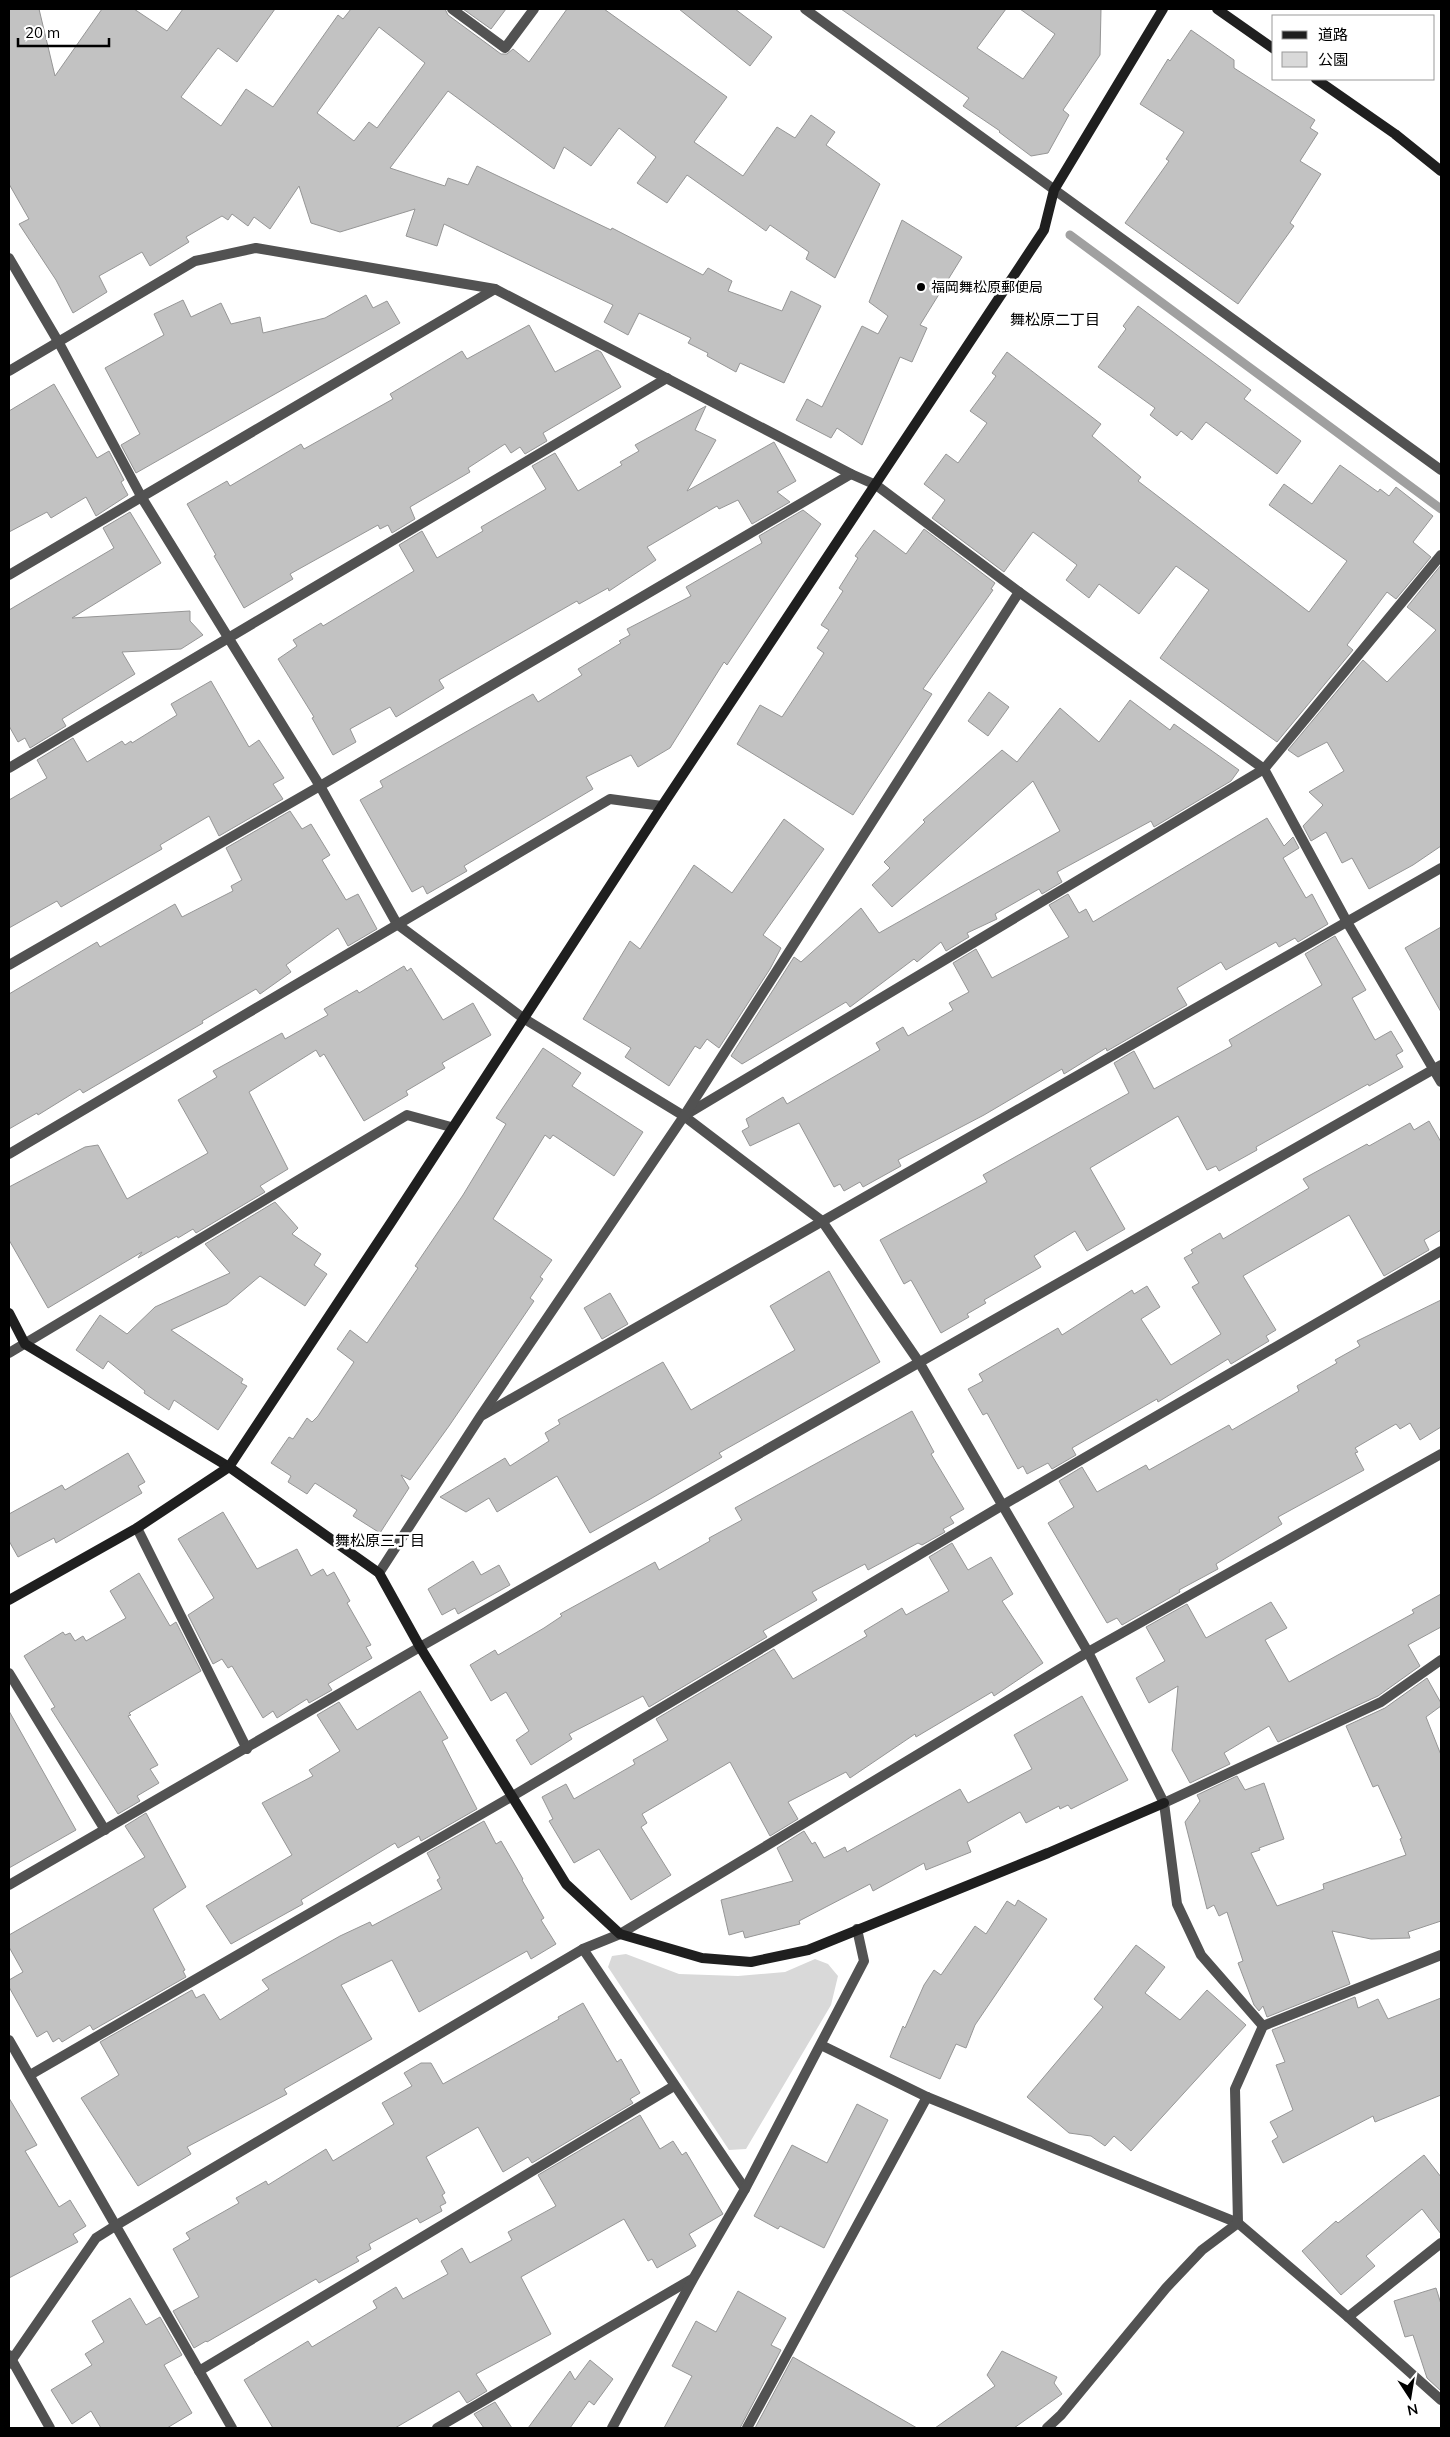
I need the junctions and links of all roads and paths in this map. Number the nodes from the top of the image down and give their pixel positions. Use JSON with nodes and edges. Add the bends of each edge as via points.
{"nodes":[{"id":1,"x":452,"y":9,"type":"edge"},
{"id":2,"x":534,"y":9,"type":"edge"},
{"id":3,"x":805,"y":9,"type":"edge"},
{"id":4,"x":1163,"y":9,"type":"edge"},
{"id":5,"x":1217,"y":9,"type":"edge"},
{"id":6,"x":1272,"y":48,"type":"edge"},
{"id":7,"x":1317,"y":80,"type":"edge"},
{"id":8,"x":1441,"y":171,"type":"edge"},
{"id":9,"x":1054,"y":190,"type":"junction"},
{"id":10,"x":9,"y":258,"type":"edge"},
{"id":11,"x":495,"y":289,"type":"junction"},
{"id":12,"x":59,"y":343,"type":"junction"},
{"id":13,"x":9,"y":372,"type":"edge"},
{"id":14,"x":668,"y":378,"type":"junction"},
{"id":15,"x":1441,"y":470,"type":"edge"},
{"id":16,"x":851,"y":474,"type":"junction"},
{"id":17,"x":876,"y":485,"type":"junction"},
{"id":18,"x":142,"y":498,"type":"junction"},
{"id":19,"x":1441,"y":555,"type":"edge"},
{"id":20,"x":9,"y":575,"type":"edge"},
{"id":21,"x":1019,"y":592,"type":"junction"},
{"id":22,"x":228,"y":640,"type":"junction"},
{"id":23,"x":9,"y":768,"type":"edge"},
{"id":24,"x":1264,"y":769,"type":"junction"},
{"id":25,"x":320,"y":786,"type":"junction"},
{"id":26,"x":662,"y":806,"type":"junction"},
{"id":27,"x":1441,"y":868,"type":"edge"},
{"id":28,"x":1347,"y":922,"type":"junction"},
{"id":29,"x":397,"y":924,"type":"junction"},
{"id":30,"x":9,"y":964,"type":"edge"},
{"id":31,"x":523,"y":1018,"type":"junction"},
{"id":32,"x":1438,"y":1067,"type":"edge"},
{"id":33,"x":1441,"y":1082,"type":"edge"},
{"id":34,"x":684,"y":1116,"type":"junction"},
{"id":35,"x":451,"y":1127,"type":"junction"},
{"id":36,"x":9,"y":1154,"type":"edge"},
{"id":37,"x":822,"y":1221,"type":"junction"},
{"id":38,"x":1441,"y":1251,"type":"edge"},
{"id":39,"x":9,"y":1313,"type":"edge"},
{"id":40,"x":25,"y":1344,"type":"junction"},
{"id":41,"x":9,"y":1353,"type":"edge"},
{"id":42,"x":919,"y":1362,"type":"junction"},
{"id":43,"x":480,"y":1417,"type":"junction"},
{"id":44,"x":1441,"y":1454,"type":"edge"},
{"id":45,"x":228,"y":1466,"type":"junction"},
{"id":46,"x":1003,"y":1505,"type":"junction"},
{"id":47,"x":137,"y":1528,"type":"junction"},
{"id":48,"x":378,"y":1572,"type":"junction"},
{"id":49,"x":9,"y":1600,"type":"edge"},
{"id":50,"x":420,"y":1647,"type":"junction"},
{"id":51,"x":1088,"y":1652,"type":"junction"},
{"id":52,"x":1441,"y":1660,"type":"edge"},
{"id":53,"x":9,"y":1673,"type":"edge"},
{"id":54,"x":247,"y":1749,"type":"junction"},
{"id":55,"x":511,"y":1797,"type":"junction"},
{"id":56,"x":1164,"y":1803,"type":"junction"},
{"id":57,"x":105,"y":1830,"type":"junction"},
{"id":58,"x":9,"y":1885,"type":"edge"},
{"id":59,"x":857,"y":1929,"type":"junction"},
{"id":60,"x":620,"y":1934,"type":"junction"},
{"id":61,"x":582,"y":1949,"type":"junction"},
{"id":62,"x":1441,"y":1955,"type":"edge"},
{"id":63,"x":1263,"y":2026,"type":"junction"},
{"id":64,"x":9,"y":2040,"type":"edge"},
{"id":65,"x":821,"y":2045,"type":"junction"},
{"id":66,"x":30,"y":2075,"type":"junction"},
{"id":67,"x":674,"y":2086,"type":"junction"},
{"id":68,"x":927,"y":2097,"type":"junction"},
{"id":69,"x":745,"y":2189,"type":"junction"},
{"id":70,"x":1238,"y":2223,"type":"junction"},
{"id":71,"x":115,"y":2226,"type":"junction"},
{"id":72,"x":1441,"y":2243,"type":"edge"},
{"id":73,"x":693,"y":2279,"type":"junction"},
{"id":74,"x":1348,"y":2317,"type":"junction"},
{"id":75,"x":10,"y":2359,"type":"edge"},
{"id":76,"x":199,"y":2371,"type":"junction"},
{"id":77,"x":1441,"y":2400,"type":"edge"},
{"id":78,"x":50,"y":2428,"type":"edge"},
{"id":79,"x":232,"y":2428,"type":"edge"},
{"id":80,"x":437,"y":2428,"type":"edge"},
{"id":81,"x":612,"y":2428,"type":"edge"},
{"id":82,"x":747,"y":2428,"type":"edge"},
{"id":83,"x":1047,"y":2428,"type":"edge"}],
"edges":[{"from":1,"to":2,"type":"street","via":[[505,48]]},
{"from":3,"to":9,"type":"street"},
{"from":4,"to":9,"type":"street"},
{"from":5,"to":6,"type":"street"},
{"from":7,"to":8,"type":"street","via":[[1395,134]]},
{"from":9,"to":15,"type":"street"},
{"from":9,"to":17,"type":"street","via":[[1044,230]]},
{"from":10,"to":12,"type":"street"},
{"from":11,"to":12,"type":"street","via":[[256,248],[195,261]]},
{"from":11,"to":14,"type":"street"},
{"from":11,"to":18,"type":"street"},
{"from":12,"to":13,"type":"street"},
{"from":12,"to":18,"type":"street"},
{"from":14,"to":16,"type":"street"},
{"from":14,"to":22,"type":"street"},
{"from":16,"to":17,"type":"street"},
{"from":16,"to":25,"type":"street"},
{"from":17,"to":21,"type":"street"},
{"from":17,"to":26,"type":"street"},
{"from":18,"to":20,"type":"street"},
{"from":18,"to":22,"type":"street"},
{"from":19,"to":24,"type":"street"},
{"from":21,"to":24,"type":"street"},
{"from":21,"to":34,"type":"street"},
{"from":22,"to":23,"type":"street"},
{"from":22,"to":25,"type":"street"},
{"from":24,"to":28,"type":"street"},
{"from":24,"to":34,"type":"street"},
{"from":25,"to":29,"type":"street"},
{"from":25,"to":30,"type":"street"},
{"from":26,"to":29,"type":"street","via":[[610,799]]},
{"from":26,"to":31,"type":"street"},
{"from":27,"to":28,"type":"street"},
{"from":28,"to":32,"type":"street"},
{"from":28,"to":37,"type":"street"},
{"from":29,"to":31,"type":"street"},
{"from":29,"to":36,"type":"street"},
{"from":31,"to":34,"type":"street"},
{"from":31,"to":35,"type":"street"},
{"from":32,"to":33,"type":"street"},
{"from":32,"to":42,"type":"street"},
{"from":34,"to":37,"type":"street"},
{"from":34,"to":43,"type":"street"},
{"from":35,"to":40,"type":"street","via":[[407,1115]]},
{"from":35,"to":45,"type":"street","via":[[387,1229]]},
{"from":37,"to":42,"type":"street"},
{"from":37,"to":43,"type":"street"},
{"from":38,"to":46,"type":"street"},
{"from":39,"to":40,"type":"street"},
{"from":40,"to":41,"type":"street"},
{"from":40,"to":45,"type":"street"},
{"from":42,"to":46,"type":"street"},
{"from":42,"to":50,"type":"street"},
{"from":43,"to":48,"type":"street"},
{"from":44,"to":51,"type":"street"},
{"from":45,"to":47,"type":"street"},
{"from":45,"to":48,"type":"street"},
{"from":46,"to":51,"type":"street"},
{"from":46,"to":55,"type":"street"},
{"from":47,"to":49,"type":"street"},
{"from":47,"to":54,"type":"street"},
{"from":48,"to":50,"type":"street"},
{"from":50,"to":54,"type":"street"},
{"from":50,"to":55,"type":"street"},
{"from":51,"to":56,"type":"street"},
{"from":51,"to":60,"type":"street"},
{"from":52,"to":56,"type":"street","via":[[1381,1702]]},
{"from":53,"to":57,"type":"street"},
{"from":54,"to":57,"type":"street"},
{"from":55,"to":60,"type":"street","via":[[566,1884]]},
{"from":55,"to":66,"type":"street"},
{"from":56,"to":59,"type":"street"},
{"from":56,"to":63,"type":"street","via":[[1177,1904],[1201,1955]]},
{"from":57,"to":58,"type":"street"},
{"from":59,"to":60,"type":"street","via":[[808,1950],[751,1962],[702,1958]]},
{"from":59,"to":65,"type":"street","via":[[864,1961]]},
{"from":60,"to":61,"type":"street"},
{"from":61,"to":67,"type":"street"},
{"from":61,"to":71,"type":"street"},
{"from":62,"to":63,"type":"street"},
{"from":63,"to":70,"type":"street","via":[[1235,2089]]},
{"from":64,"to":66,"type":"street"},
{"from":65,"to":68,"type":"street"},
{"from":65,"to":69,"type":"street"},
{"from":66,"to":71,"type":"street"},
{"from":67,"to":69,"type":"street"},
{"from":67,"to":76,"type":"street"},
{"from":68,"to":70,"type":"street"},
{"from":68,"to":82,"type":"street"},
{"from":69,"to":73,"type":"street"},
{"from":70,"to":74,"type":"street"},
{"from":70,"to":83,"type":"street","via":[[1202,2250],[1166,2288]]},
{"from":71,"to":75,"type":"street","via":[[96,2238]]},
{"from":71,"to":76,"type":"street"},
{"from":72,"to":74,"type":"street"},
{"from":73,"to":80,"type":"street"},
{"from":73,"to":81,"type":"street"},
{"from":74,"to":77,"type":"street"},
{"from":75,"to":78,"type":"street"},
{"from":76,"to":79,"type":"street"}]}
